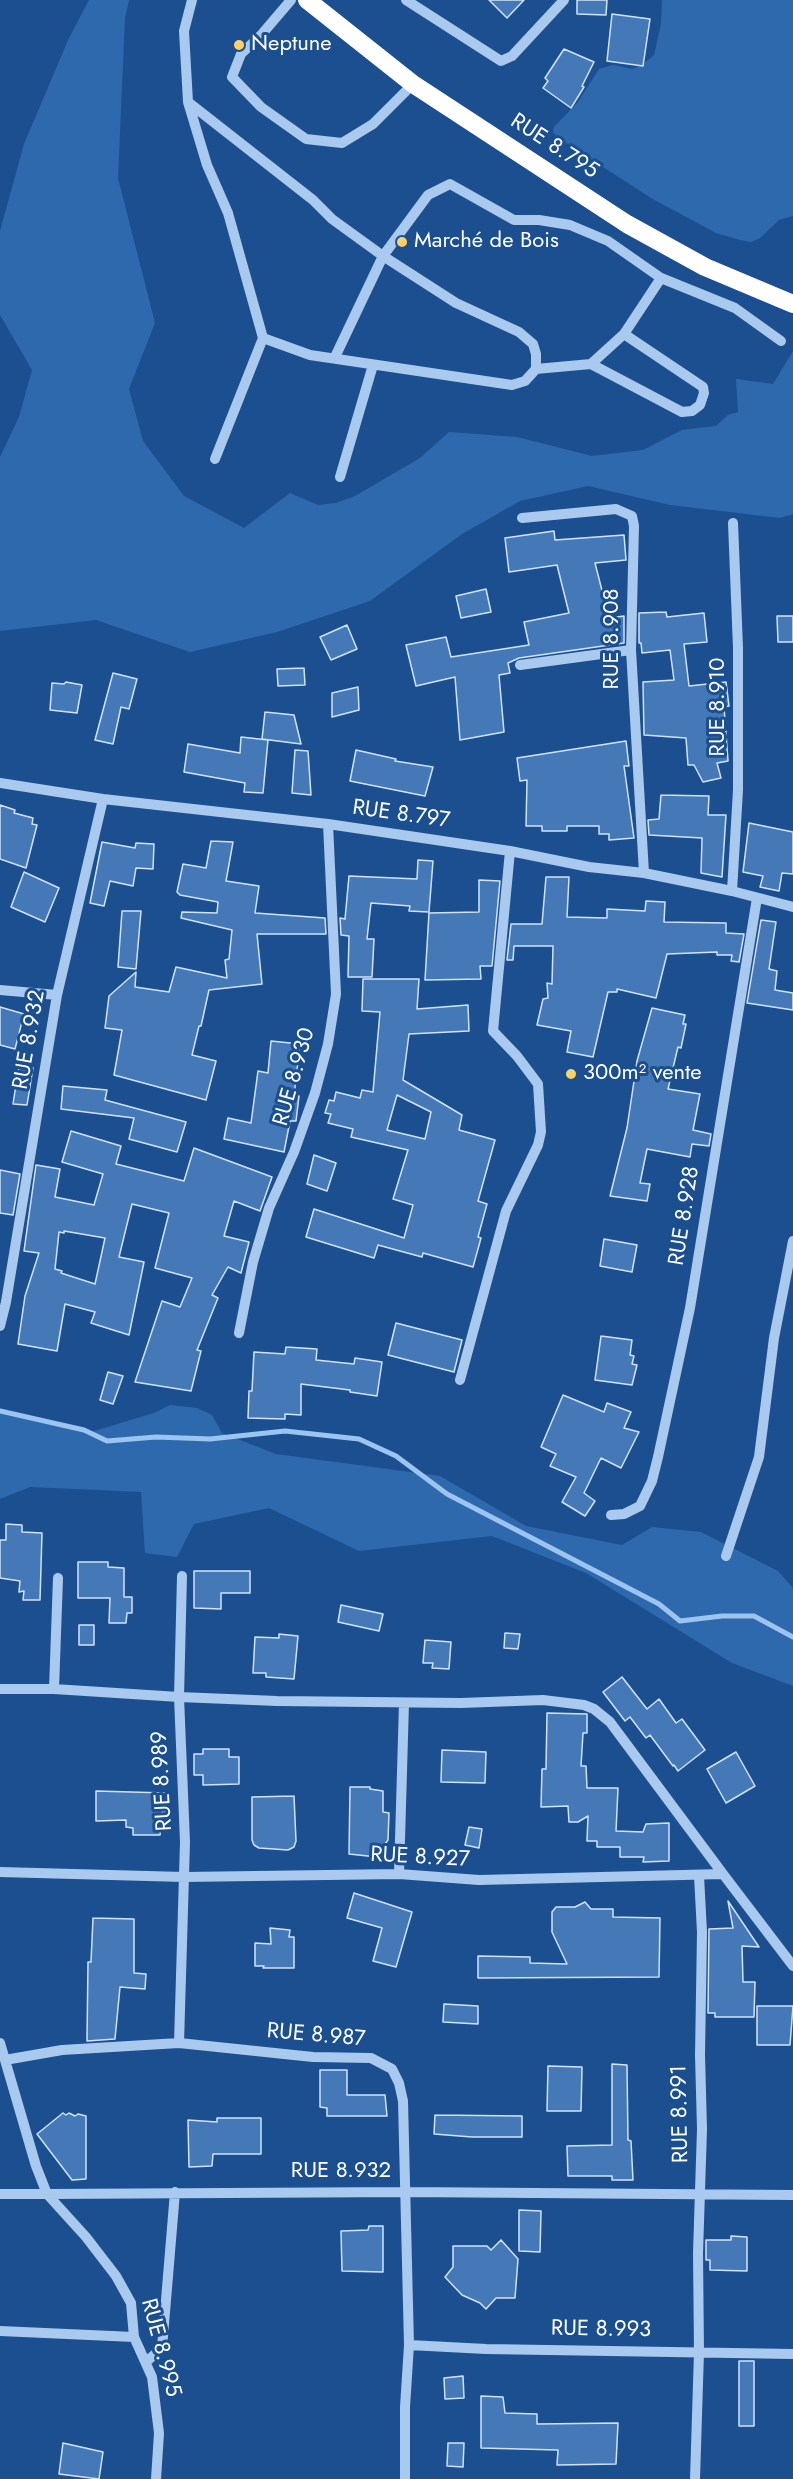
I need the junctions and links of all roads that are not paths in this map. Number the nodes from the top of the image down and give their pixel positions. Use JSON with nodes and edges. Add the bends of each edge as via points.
{"nodes":[{"id":1,"x":192,"y":0,"type":"edge"},
{"id":2,"x":291,"y":0,"type":"edge"},
{"id":3,"x":307,"y":0,"type":"edge"},
{"id":4,"x":406,"y":0,"type":"edge"},
{"id":5,"x":564,"y":0,"type":"edge"},
{"id":6,"x":413,"y":84,"type":"junction"},
{"id":7,"x":188,"y":102,"type":"junction"},
{"id":8,"x":383,"y":255,"type":"junction"},
{"id":9,"x":661,"y":278,"type":"junction"},
{"id":10,"x":793,"y":304,"type":"edge"},
{"id":11,"x":624,"y":334,"type":"junction"},
{"id":12,"x":262,"y":338,"type":"junction"},
{"id":13,"x":781,"y":341,"type":"dead end"},
{"id":14,"x":335,"y":357,"type":"junction"},
{"id":15,"x":591,"y":364,"type":"junction"},
{"id":16,"x":373,"y":365,"type":"junction"},
{"id":17,"x":536,"y":369,"type":"junction"},
{"id":18,"x":215,"y":459,"type":"dead end"},
{"id":19,"x":340,"y":477,"type":"dead end"},
{"id":20,"x":522,"y":518,"type":"dead end"},
{"id":21,"x":733,"y":524,"type":"dead end"},
{"id":22,"x":631,"y":650,"type":"junction"},
{"id":23,"x":520,"y":665,"type":"dead end"},
{"id":24,"x":0,"y":783,"type":"edge"},
{"id":25,"x":103,"y":799,"type":"junction"},
{"id":26,"x":328,"y":824,"type":"junction"},
{"id":27,"x":510,"y":851,"type":"junction"},
{"id":28,"x":644,"y":873,"type":"junction"},
{"id":29,"x":732,"y":891,"type":"junction"},
{"id":30,"x":757,"y":898,"type":"junction"},
{"id":31,"x":793,"y":907,"type":"edge"},
{"id":32,"x":0,"y":990,"type":"edge"},
{"id":33,"x":57,"y":994,"type":"junction"},
{"id":34,"x":793,"y":1241,"type":"edge"},
{"id":35,"x":0,"y":1326,"type":"edge"},
{"id":36,"x":240,"y":1333,"type":"dead end"},
{"id":37,"x":460,"y":1380,"type":"dead end"},
{"id":38,"x":611,"y":1515,"type":"dead end"},
{"id":39,"x":726,"y":1556,"type":"dead end"},
{"id":40,"x":182,"y":1576,"type":"dead end"},
{"id":41,"x":58,"y":1578,"type":"dead end"},
{"id":42,"x":0,"y":1689,"type":"edge"},
{"id":43,"x":54,"y":1689,"type":"junction"},
{"id":44,"x":179,"y":1697,"type":"junction"},
{"id":45,"x":404,"y":1703,"type":"junction"},
{"id":46,"x":0,"y":1872,"type":"edge"},
{"id":47,"x":399,"y":1874,"type":"junction"},
{"id":48,"x":723,"y":1874,"type":"junction"},
{"id":49,"x":699,"y":1876,"type":"junction"},
{"id":50,"x":184,"y":1877,"type":"junction"},
{"id":51,"x":793,"y":1966,"type":"edge"},
{"id":52,"x":0,"y":2043,"type":"edge"},
{"id":53,"x":179,"y":2043,"type":"junction"},
{"id":54,"x":5,"y":2060,"type":"junction"},
{"id":55,"x":175,"y":2192,"type":"junction"},
{"id":56,"x":405,"y":2192,"type":"junction"},
{"id":57,"x":700,"y":2193,"type":"junction"},
{"id":58,"x":0,"y":2194,"type":"edge"},
{"id":59,"x":47,"y":2194,"type":"junction"},
{"id":60,"x":793,"y":2195,"type":"edge"},
{"id":61,"x":0,"y":2331,"type":"edge"},
{"id":62,"x":134,"y":2337,"type":"junction"},
{"id":63,"x":409,"y":2345,"type":"junction"},
{"id":64,"x":699,"y":2352,"type":"junction"},
{"id":65,"x":793,"y":2354,"type":"edge"},
{"id":66,"x":146,"y":2362,"type":"junction"},
{"id":67,"x":156,"y":2479,"type":"edge"},
{"id":68,"x":405,"y":2479,"type":"edge"},
{"id":69,"x":695,"y":2479,"type":"edge"}],
"edges":[{"from":1,"to":7,"type":"street","via":[[184,31]]},
{"from":2,"to":6,"type":"street","via":[[241,54],[232,76],[261,107],[306,139],[342,143],[373,124]]},
{"from":3,"to":6,"type":"highway","name":"RUE 8.795"},
{"from":4,"to":5,"type":"street","via":[[501,61],[512,56]]},
{"from":6,"to":10,"type":"highway","name":"RUE 8.795","via":[[627,224],[705,267]]},
{"from":7,"to":8,"type":"street","via":[[332,219]]},
{"from":7,"to":12,"type":"street","via":[[207,165],[228,213]]},
{"from":8,"to":9,"type":"street","via":[[428,195],[450,184],[514,220],[570,225],[608,241]]},
{"from":8,"to":14,"type":"street"},
{"from":8,"to":17,"type":"street","via":[[456,303],[519,332],[533,344]]},
{"from":9,"to":11,"type":"street"},
{"from":9,"to":13,"type":"street","via":[[735,308]]},
{"from":11,"to":15,"type":"street"},
{"from":11,"to":15,"type":"street","via":[[703,387],[700,405],[682,412]]},
{"from":12,"to":14,"type":"street","via":[[310,354]]},
{"from":12,"to":18,"type":"street"},
{"from":14,"to":16,"type":"street"},
{"from":15,"to":17,"type":"street"},
{"from":16,"to":17,"type":"street","via":[[512,385],[525,381]]},
{"from":16,"to":19,"type":"street"},
{"from":20,"to":22,"type":"street","name":"RUE 8.908","via":[[616,509],[632,516]]},
{"from":21,"to":29,"type":"street","name":"RUE 8.910","via":[[738,790]]},
{"from":22,"to":23,"type":"street"},
{"from":22,"to":28,"type":"street","name":"RUE 8.908"},
{"from":24,"to":25,"type":"street","name":"RUE 8.797"},
{"from":25,"to":26,"type":"street","name":"RUE 8.797"},
{"from":25,"to":33,"type":"street","name":"RUE 8.932"},
{"from":26,"to":27,"type":"street","name":"RUE 8.797"},
{"from":26,"to":36,"type":"street","name":"RUE 8.930","via":[[336,994],[328,1044],[315,1093],[266,1219],[253,1262]]},
{"from":27,"to":28,"type":"street","name":"RUE 8.797"},
{"from":27,"to":37,"type":"street","via":[[493,1032],[538,1084],[541,1132],[506,1211]]},
{"from":28,"to":29,"type":"street","name":"RUE 8.797"},
{"from":29,"to":30,"type":"street","name":"RUE 8.797"},
{"from":30,"to":31,"type":"street","name":"RUE 8.797"},
{"from":30,"to":38,"type":"street","name":"RUE 8.928","via":[[696,1276],[658,1457],[640,1506]]},
{"from":32,"to":33,"type":"street"},
{"from":33,"to":35,"type":"street","name":"RUE 8.932"},
{"from":34,"to":39,"type":"street","via":[[774,1338],[759,1457]]},
{"from":40,"to":44,"type":"street"},
{"from":41,"to":43,"type":"street"},
{"from":42,"to":43,"type":"street","name":"RUE 8.989"},
{"from":43,"to":44,"type":"street","name":"RUE 8.989"},
{"from":44,"to":45,"type":"street"},
{"from":44,"to":50,"type":"street","name":"RUE 8.989"},
{"from":45,"to":47,"type":"street"},
{"from":45,"to":48,"type":"street","via":[[543,1700],[594,1709],[610,1722]]},
{"from":46,"to":50,"type":"street","name":"RUE 8.927"},
{"from":47,"to":49,"type":"street","name":"RUE 8.927","via":[[479,1880]]},
{"from":47,"to":50,"type":"street","name":"RUE 8.927"},
{"from":48,"to":49,"type":"street","name":"RUE 8.927"},
{"from":48,"to":51,"type":"street"},
{"from":49,"to":57,"type":"street","name":"RUE 8.991"},
{"from":50,"to":53,"type":"street","name":"RUE 8.989"},
{"from":52,"to":54,"type":"street"},
{"from":53,"to":54,"type":"street","name":"RUE 8.987","via":[[73,2049]]},
{"from":53,"to":56,"type":"street","name":"RUE 8.987","via":[[313,2057],[371,2058],[392,2069],[403,2101]]},
{"from":54,"to":59,"type":"street"},
{"from":55,"to":56,"type":"street","name":"RUE 8.932"},
{"from":55,"to":59,"type":"street","name":"RUE 8.932"},
{"from":55,"to":66,"type":"street","via":[[162,2348]]},
{"from":56,"to":57,"type":"street","name":"RUE 8.932"},
{"from":56,"to":63,"type":"street","name":"RUE 8.987"},
{"from":57,"to":60,"type":"street","name":"RUE 8.932"},
{"from":57,"to":64,"type":"street","name":"RUE 8.991"},
{"from":58,"to":59,"type":"street"},
{"from":59,"to":62,"type":"street","name":"RUE 8.995","via":[[116,2276],[131,2303]]},
{"from":61,"to":62,"type":"street"},
{"from":62,"to":66,"type":"street","name":"RUE 8.995"},
{"from":63,"to":64,"type":"street","name":"RUE 8.993"},
{"from":63,"to":68,"type":"street","name":"RUE 8.987"},
{"from":64,"to":65,"type":"street","name":"RUE 8.993"},
{"from":64,"to":69,"type":"street","name":"RUE 8.991"},
{"from":66,"to":67,"type":"street","name":"RUE 8.995","via":[[152,2377],[159,2433]]}]}
